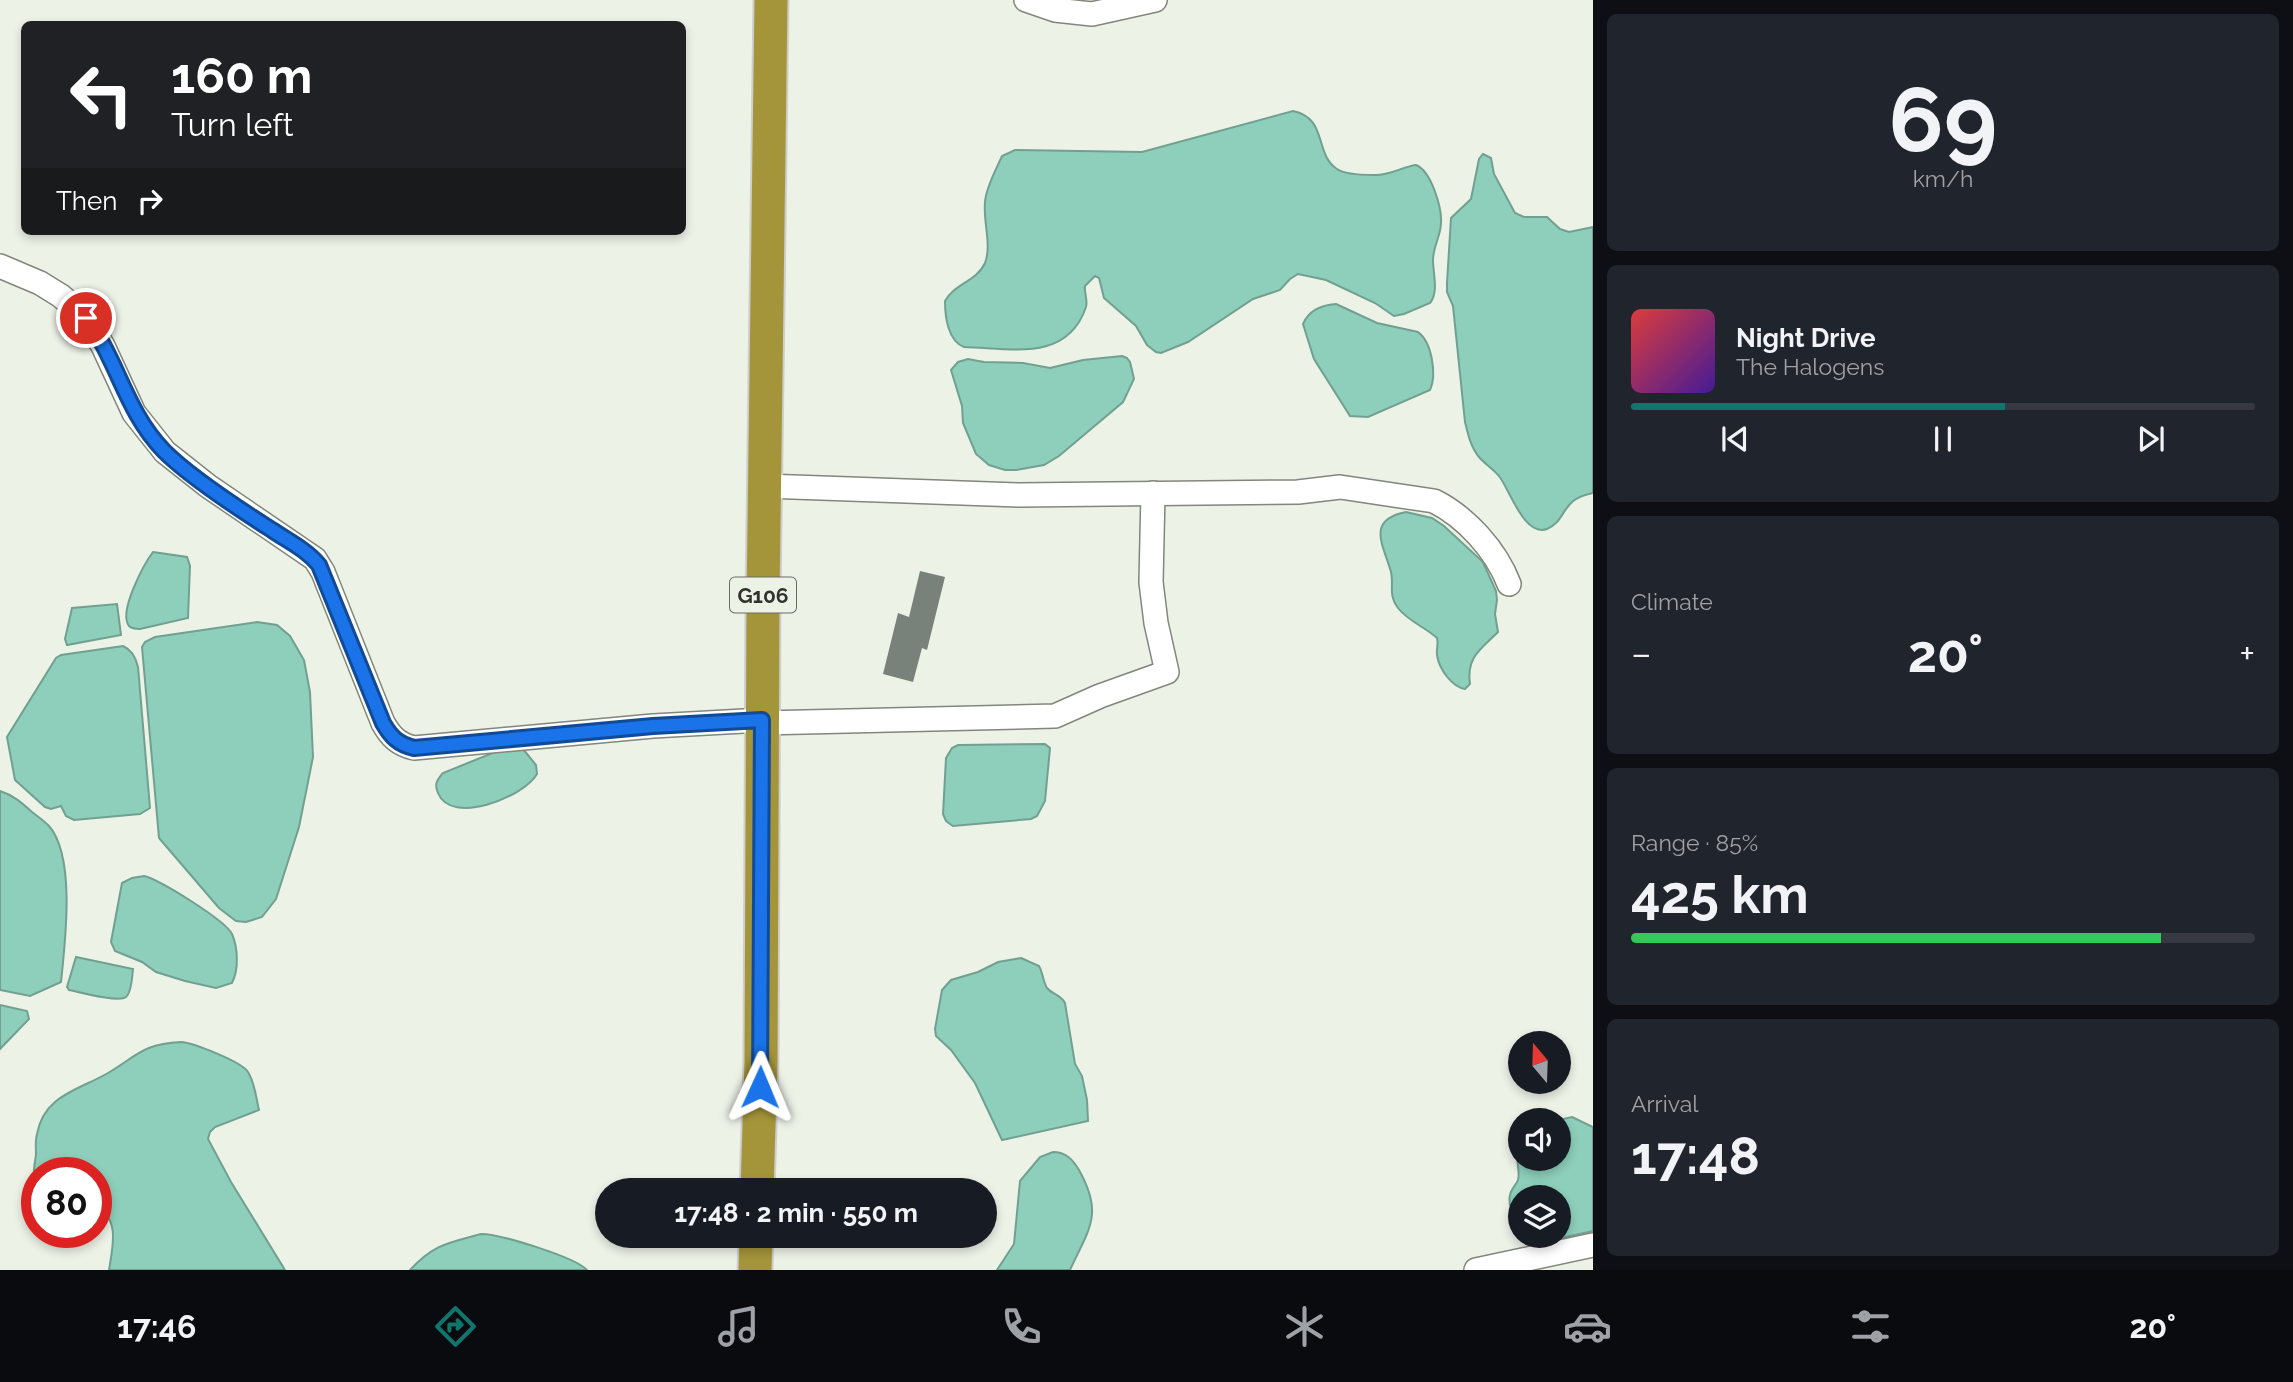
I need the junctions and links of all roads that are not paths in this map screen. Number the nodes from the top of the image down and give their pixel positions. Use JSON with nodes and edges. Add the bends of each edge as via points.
{"nodes":[{"id":1,"x":771,"y":0,"type":"edge"},
{"id":2,"x":1026,"y":0,"type":"edge"},
{"id":3,"x":1154,"y":0,"type":"edge"},
{"id":4,"x":0,"y":266,"type":"edge"},
{"id":5,"x":765,"y":486,"type":"junction"},
{"id":6,"x":1153,"y":493,"type":"junction"},
{"id":7,"x":1510,"y":584,"type":"dead end"},
{"id":8,"x":762,"y":722,"type":"junction"},
{"id":9,"x":757,"y":1178,"type":"edge"},
{"id":10,"x":1593,"y":1245,"type":"edge"},
{"id":11,"x":756,"y":1248,"type":"edge"},
{"id":12,"x":755,"y":1270,"type":"edge"},
{"id":13,"x":1476,"y":1270,"type":"edge"}],
"edges":[{"from":1,"to":5,"type":"highway","number":"G106"},
{"from":2,"to":3,"type":"street","via":[[1092,15]]},
{"from":4,"to":8,"type":"street","via":[[40,283],[86,318],[135,413],[165,452],[315,559],[383,723],[401,745],[414,748],[598,730]]},
{"from":5,"to":6,"type":"street","via":[[1020,495]]},
{"from":5,"to":8,"type":"highway","number":"G106"},
{"from":6,"to":7,"type":"street","via":[[1298,492],[1340,487],[1434,501],[1460,517],[1500,562]]},
{"from":6,"to":8,"type":"street","via":[[1150,582],[1167,672],[1055,716]]},
{"from":8,"to":9,"type":"highway","number":"G106"},
{"from":10,"to":13,"type":"street"},
{"from":11,"to":12,"type":"highway"}]}
